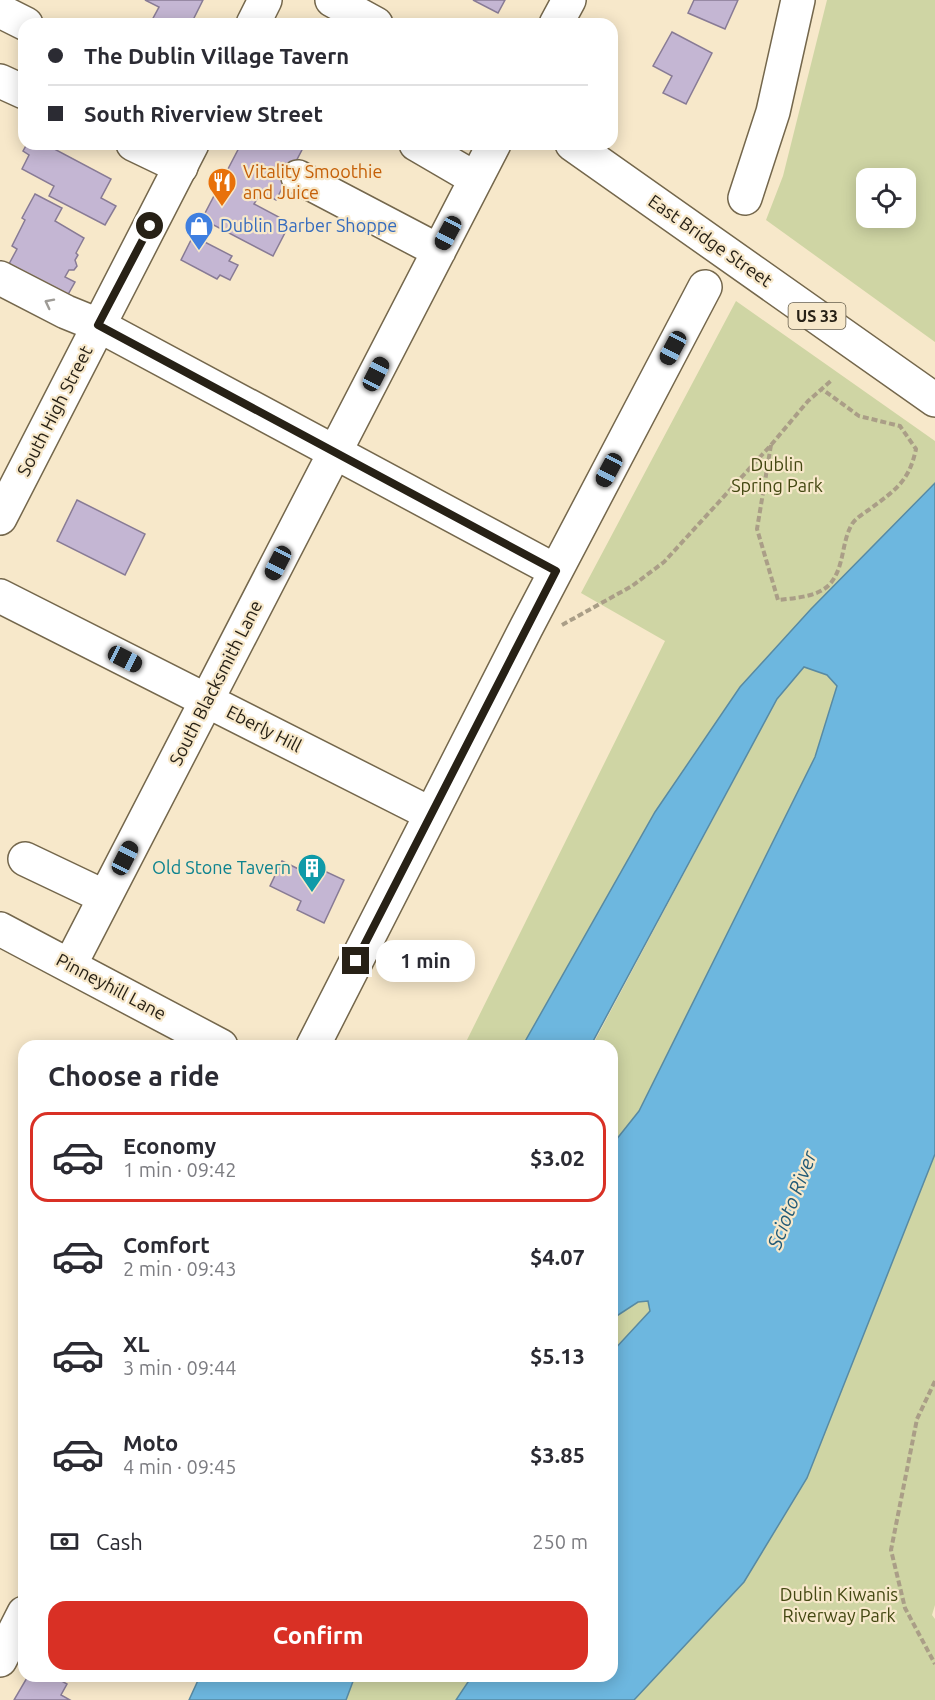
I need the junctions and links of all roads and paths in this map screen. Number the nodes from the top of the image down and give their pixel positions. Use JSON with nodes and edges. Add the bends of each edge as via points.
{"nodes":[{"id":1,"x":265,"y":0,"type":"edge"},
{"id":2,"x":332,"y":0,"type":"edge"},
{"id":3,"x":569,"y":0,"type":"edge"},
{"id":4,"x":798,"y":0,"type":"edge"},
{"id":5,"x":0,"y":11,"type":"edge"},
{"id":6,"x":256,"y":18,"type":"edge"},
{"id":7,"x":365,"y":18,"type":"edge"},
{"id":8,"x":559,"y":18,"type":"edge"},
{"id":9,"x":18,"y":20,"type":"edge"},
{"id":10,"x":0,"y":81,"type":"edge"},
{"id":11,"x":18,"y":89,"type":"edge"},
{"id":12,"x":162,"y":150,"type":"edge"},
{"id":13,"x":426,"y":150,"type":"edge"},
{"id":14,"x":491,"y":150,"type":"edge"},
{"id":15,"x":581,"y":150,"type":"edge"},
{"id":16,"x":187,"y":155,"type":"edge"},
{"id":17,"x":298,"y":177,"type":"dead end"},
{"id":18,"x":476,"y":179,"type":"junction"},
{"id":19,"x":745,"y":198,"type":"dead end"},
{"id":20,"x":439,"y":251,"type":"junction"},
{"id":21,"x":0,"y":278,"type":"edge"},
{"id":22,"x":705,"y":287,"type":"dead end"},
{"id":23,"x":98,"y":325,"type":"junction"},
{"id":24,"x":832,"y":381,"type":"dead end"},
{"id":25,"x":822,"y":389,"type":"junction"},
{"id":26,"x":935,"y":400,"type":"edge"},
{"id":27,"x":771,"y":445,"type":"junction"},
{"id":28,"x":336,"y":452,"type":"junction"},
{"id":29,"x":0,"y":518,"type":"edge"},
{"id":30,"x":556,"y":571,"type":"junction"},
{"id":31,"x":0,"y":596,"type":"edge"},
{"id":32,"x":526,"y":628,"type":"junction"},
{"id":33,"x":207,"y":701,"type":"junction"},
{"id":34,"x":431,"y":814,"type":"junction"},
{"id":35,"x":25,"y":859,"type":"dead end"},
{"id":36,"x":105,"y":897,"type":"junction"},
{"id":37,"x":0,"y":929,"type":"edge"},
{"id":38,"x":70,"y":965,"type":"junction"},
{"id":39,"x":210,"y":1040,"type":"edge"},
{"id":40,"x":316,"y":1040,"type":"edge"},
{"id":41,"x":935,"y":1381,"type":"edge"},
{"id":42,"x":18,"y":1624,"type":"edge"},
{"id":43,"x":0,"y":1660,"type":"edge"},
{"id":44,"x":935,"y":1664,"type":"edge"}],
"edges":[{"from":1,"to":6,"type":"street"},
{"from":2,"to":7,"type":"street"},
{"from":3,"to":8,"type":"street"},
{"from":4,"to":19,"type":"street","via":[[773,112]]},
{"from":5,"to":9,"type":"street"},
{"from":10,"to":11,"type":"street"},
{"from":12,"to":16,"type":"street"},
{"from":13,"to":18,"type":"street"},
{"from":14,"to":18,"type":"street","name":"South Blacksmith Lane"},
{"from":15,"to":26,"type":"street","name":"East Bridge Street","number":"US 33"},
{"from":16,"to":23,"type":"street","name":"South High Street"},
{"from":17,"to":20,"type":"street"},
{"from":18,"to":20,"type":"street","name":"South Blacksmith Lane"},
{"from":20,"to":28,"type":"street","name":"South Blacksmith Lane"},
{"from":23,"to":21,"type":"street","one_way":true},
{"from":22,"to":30,"type":"street"},
{"from":23,"to":28,"type":"street"},
{"from":23,"to":29,"type":"street","name":"South High Street"},
{"from":24,"to":25,"type":"path"},
{"from":25,"to":27,"type":"path"},
{"from":25,"to":27,"type":"path","via":[[859,416],[900,426],[916,450],[899,488],[853,521],[843,544],[841,565],[829,584],[817,593],[778,600],[757,529]]},
{"from":27,"to":32,"type":"path","via":[[664,562],[632,586],[558,627]]},
{"from":28,"to":30,"type":"street"},
{"from":28,"to":33,"type":"street","name":"South Blacksmith Lane"},
{"from":30,"to":32,"type":"street"},
{"from":31,"to":33,"type":"street","name":"Eberly Hill"},
{"from":32,"to":34,"type":"street"},
{"from":33,"to":34,"type":"street","name":"Eberly Hill"},
{"from":33,"to":36,"type":"street","name":"South Blacksmith Lane"},
{"from":34,"to":40,"type":"street"},
{"from":35,"to":36,"type":"street"},
{"from":36,"to":38,"type":"street","name":"South Blacksmith Lane"},
{"from":37,"to":38,"type":"street","name":"Pinneyhill Lane"},
{"from":38,"to":39,"type":"street","name":"Pinneyhill Lane"},
{"from":41,"to":44,"type":"path","via":[[917,1419],[891,1550],[905,1608]]},
{"from":42,"to":43,"type":"street"}]}
